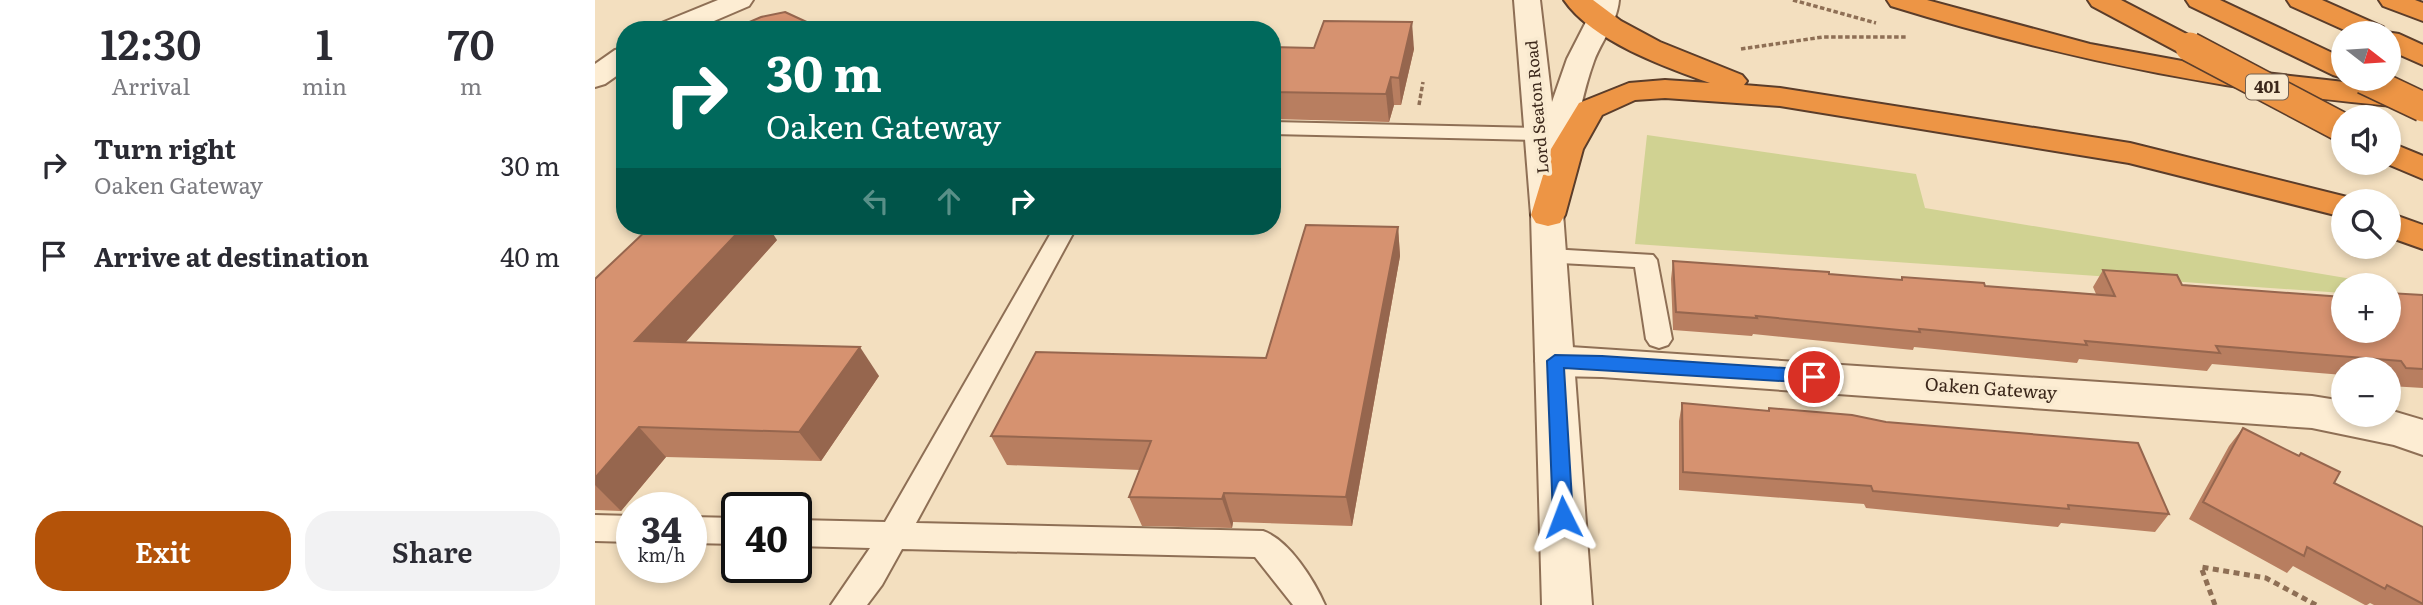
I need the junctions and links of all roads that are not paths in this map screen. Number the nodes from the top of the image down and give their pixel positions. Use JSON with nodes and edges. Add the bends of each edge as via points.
{"nodes":[{"id":1,"x":740,"y":0,"type":"edge"},
{"id":2,"x":1527,"y":0,"type":"edge"},
{"id":3,"x":1577,"y":0,"type":"edge"},
{"id":4,"x":1900,"y":0,"type":"edge"},
{"id":5,"x":2101,"y":0,"type":"edge"},
{"id":6,"x":2199,"y":0,"type":"edge"},
{"id":7,"x":2300,"y":0,"type":"edge"},
{"id":8,"x":2392,"y":0,"type":"edge"},
{"id":9,"x":1603,"y":11,"type":"edge"},
{"id":10,"x":2423,"y":13,"type":"edge"},
{"id":11,"x":690,"y":21,"type":"edge"},
{"id":12,"x":2347,"y":21,"type":"edge"},
{"id":13,"x":2401,"y":46,"type":"edge"},
{"id":14,"x":2423,"y":56,"type":"edge"},
{"id":15,"x":616,"y":63,"type":"edge"},
{"id":16,"x":2331,"y":63,"type":"edge"},
{"id":17,"x":595,"y":78,"type":"edge"},
{"id":18,"x":2389,"y":91,"type":"edge"},
{"id":19,"x":1780,"y":97,"type":"junction"},
{"id":20,"x":2423,"y":100,"type":"edge"},
{"id":21,"x":2423,"y":107,"type":"edge"},
{"id":22,"x":2331,"y":122,"type":"edge"},
{"id":23,"x":1281,"y":128,"type":"edge"},
{"id":24,"x":1540,"y":134,"type":"junction"},
{"id":25,"x":2331,"y":203,"type":"edge"},
{"id":26,"x":1548,"y":215,"type":"junction"},
{"id":27,"x":2401,"y":229,"type":"edge"},
{"id":28,"x":1061,"y":235,"type":"edge"},
{"id":29,"x":2423,"y":238,"type":"edge"},
{"id":30,"x":1550,"y":257,"type":"junction"},
{"id":31,"x":1659,"y":339,"type":"dead end"},
{"id":32,"x":1555,"y":361,"type":"junction"},
{"id":33,"x":2423,"y":438,"type":"edge"},
{"id":34,"x":595,"y":528,"type":"edge"},
{"id":35,"x":616,"y":529,"type":"edge"},
{"id":36,"x":812,"y":533,"type":"edge"},
{"id":37,"x":894,"y":535,"type":"junction"},
{"id":38,"x":847,"y":605,"type":"edge"},
{"id":39,"x":1309,"y":605,"type":"edge"},
{"id":40,"x":1567,"y":605,"type":"edge"}],
"edges":[{"from":1,"to":11,"type":"street"},
{"from":2,"to":24,"type":"street","name":"Lord Seaton Road"},
{"from":3,"to":9,"type":"highway"},
{"from":4,"to":20,"type":"highway","via":[[2023,35],[2161,65],[2291,86]]},
{"from":5,"to":22,"type":"highway","number":"401","bridge":true},
{"from":6,"to":16,"type":"highway"},
{"from":7,"to":12,"type":"highway"},
{"from":8,"to":10,"type":"highway"},
{"from":9,"to":19,"type":"highway","via":[[1669,57]]},
{"from":9,"to":26,"type":"street","name":"Lord Seaton Road","via":[[1581,58],[1560,128]]},
{"from":13,"to":14,"type":"highway"},
{"from":15,"to":17,"type":"street"},
{"from":18,"to":21,"type":"highway","bridge":true},
{"from":19,"to":25,"type":"highway","via":[[2130,153]]},
{"from":19,"to":26,"type":"highway","via":[[1665,89],[1629,92],[1590,109],[1567,149]]},
{"from":23,"to":24,"type":"lane"},
{"from":24,"to":26,"type":"street","name":"Lord Seaton Road"},
{"from":26,"to":30,"type":"street","name":"Lord Seaton Road"},
{"from":27,"to":29,"type":"highway"},
{"from":28,"to":37,"type":"lane"},
{"from":30,"to":31,"type":"lane","via":[[1645,260]]},
{"from":30,"to":32,"type":"street","name":"Lord Seaton Road"},
{"from":32,"to":33,"type":"street","name":"Oaken Gateway","via":[[2312,412],[2400,429]]},
{"from":32,"to":40,"type":"street","name":"Lord Seaton Road"},
{"from":34,"to":35,"type":"lane"},
{"from":36,"to":37,"type":"lane"},
{"from":37,"to":38,"type":"lane"},
{"from":37,"to":39,"type":"lane","via":[[1263,544],[1301,588]]}]}
